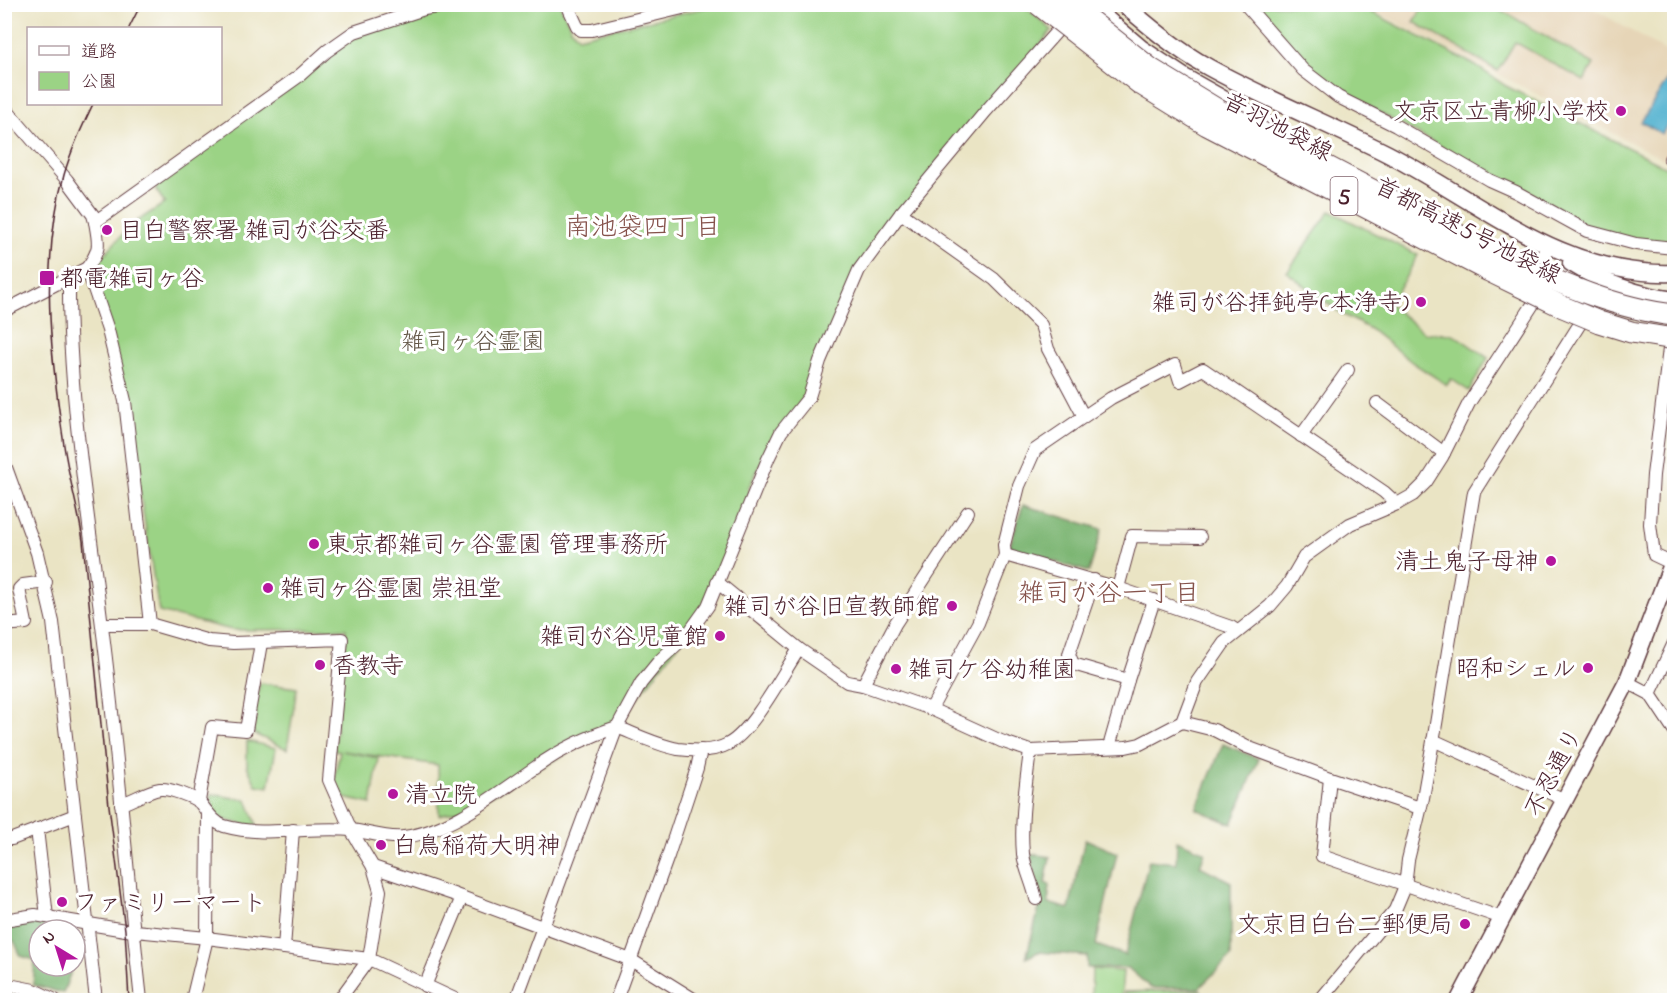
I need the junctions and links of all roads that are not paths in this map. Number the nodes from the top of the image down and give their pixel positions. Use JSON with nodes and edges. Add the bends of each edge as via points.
{"nodes":[{"id":1,"x":453,"y":4,"type":"edge"},
{"id":2,"x":567,"y":4,"type":"edge"},
{"id":3,"x":699,"y":4,"type":"edge"},
{"id":4,"x":1038,"y":4,"type":"edge"},
{"id":5,"x":1052,"y":4,"type":"edge"},
{"id":6,"x":1080,"y":4,"type":"edge"},
{"id":7,"x":1089,"y":4,"type":"edge"},
{"id":8,"x":1123,"y":4,"type":"edge"},
{"id":9,"x":1245,"y":4,"type":"edge"},
{"id":10,"x":1069,"y":11,"type":"edge"},
{"id":11,"x":4,"y":107,"type":"edge"},
{"id":12,"x":901,"y":213,"type":"junction"},
{"id":13,"x":95,"y":222,"type":"junction"},
{"id":14,"x":1549,"y":247,"type":"junction"},
{"id":15,"x":1674,"y":248,"type":"edge"},
{"id":16,"x":87,"y":268,"type":"junction"},
{"id":17,"x":1674,"y":273,"type":"edge"},
{"id":18,"x":69,"y":278,"type":"junction"},
{"id":19,"x":1536,"y":285,"type":"junction"},
{"id":20,"x":1674,"y":300,"type":"edge"},
{"id":21,"x":10,"y":308,"type":"edge"},
{"id":22,"x":1589,"y":310,"type":"junction"},
{"id":23,"x":1674,"y":328,"type":"edge"},
{"id":24,"x":1348,"y":370,"type":"dead end"},
{"id":25,"x":1377,"y":403,"type":"dead end"},
{"id":26,"x":1083,"y":415,"type":"junction"},
{"id":27,"x":1301,"y":436,"type":"junction"},
{"id":28,"x":1444,"y":453,"type":"junction"},
{"id":29,"x":4,"y":462,"type":"edge"},
{"id":30,"x":1397,"y":504,"type":"junction"},
{"id":31,"x":968,"y":512,"type":"dead end"},
{"id":32,"x":1200,"y":537,"type":"dead end"},
{"id":33,"x":1005,"y":555,"type":"junction"},
{"id":34,"x":1673,"y":561,"type":"edge"},
{"id":35,"x":1094,"y":580,"type":"junction"},
{"id":36,"x":46,"y":582,"type":"junction"},
{"id":37,"x":717,"y":582,"type":"junction"},
{"id":38,"x":1118,"y":588,"type":"junction"},
{"id":39,"x":1154,"y":600,"type":"junction"},
{"id":40,"x":102,"y":624,"type":"junction"},
{"id":41,"x":150,"y":624,"type":"junction"},
{"id":42,"x":4,"y":625,"type":"edge"},
{"id":43,"x":1238,"y":632,"type":"junction"},
{"id":44,"x":261,"y":643,"type":"junction"},
{"id":45,"x":1674,"y":643,"type":"edge"},
{"id":46,"x":799,"y":649,"type":"junction"},
{"id":47,"x":1128,"y":680,"type":"junction"},
{"id":48,"x":1627,"y":682,"type":"junction"},
{"id":49,"x":863,"y":685,"type":"junction"},
{"id":50,"x":1650,"y":694,"type":"junction"},
{"id":51,"x":931,"y":709,"type":"junction"},
{"id":52,"x":1182,"y":722,"type":"junction"},
{"id":53,"x":617,"y":727,"type":"junction"},
{"id":54,"x":1674,"y":730,"type":"edge"},
{"id":55,"x":1433,"y":740,"type":"junction"},
{"id":56,"x":1109,"y":747,"type":"junction"},
{"id":57,"x":701,"y":750,"type":"junction"},
{"id":58,"x":1030,"y":752,"type":"junction"},
{"id":59,"x":1330,"y":778,"type":"junction"},
{"id":60,"x":1565,"y":800,"type":"junction"},
{"id":61,"x":200,"y":801,"type":"junction"},
{"id":62,"x":122,"y":804,"type":"junction"},
{"id":63,"x":1420,"y":808,"type":"junction"},
{"id":64,"x":208,"y":813,"type":"junction"},
{"id":65,"x":75,"y":815,"type":"junction"},
{"id":66,"x":37,"y":829,"type":"junction"},
{"id":67,"x":293,"y":830,"type":"junction"},
{"id":68,"x":351,"y":830,"type":"junction"},
{"id":69,"x":4,"y":839,"type":"edge"},
{"id":70,"x":373,"y":867,"type":"junction"},
{"id":71,"x":1405,"y":885,"type":"junction"},
{"id":72,"x":462,"y":897,"type":"junction"},
{"id":73,"x":1036,"y":899,"type":"dead end"},
{"id":74,"x":47,"y":916,"type":"junction"},
{"id":75,"x":60,"y":918,"type":"edge"},
{"id":76,"x":87,"y":918,"type":"edge"},
{"id":77,"x":1502,"y":918,"type":"junction"},
{"id":78,"x":4,"y":920,"type":"edge"},
{"id":79,"x":87,"y":922,"type":"joint"},
{"id":80,"x":543,"y":927,"type":"junction"},
{"id":81,"x":133,"y":930,"type":"junction"},
{"id":82,"x":207,"y":938,"type":"junction"},
{"id":83,"x":284,"y":948,"type":"junction"},
{"id":84,"x":369,"y":959,"type":"junction"},
{"id":85,"x":631,"y":960,"type":"junction"},
{"id":86,"x":4,"y":984,"type":"edge"},
{"id":87,"x":425,"y":986,"type":"junction"},
{"id":88,"x":55,"y":1000,"type":"edge"},
{"id":89,"x":96,"y":1000,"type":"edge"},
{"id":90,"x":141,"y":1000,"type":"edge"},
{"id":91,"x":192,"y":1000,"type":"edge"},
{"id":92,"x":339,"y":1000,"type":"edge"},
{"id":93,"x":456,"y":1000,"type":"edge"},
{"id":94,"x":516,"y":1000,"type":"edge"},
{"id":95,"x":616,"y":1000,"type":"edge"},
{"id":96,"x":695,"y":1000,"type":"edge"},
{"id":97,"x":1320,"y":1000,"type":"edge"},
{"id":98,"x":1459,"y":1000,"type":"edge"}],
"edges":[{"from":1,"to":13,"type":"street","via":[[424,9],[354,32]]},
{"from":2,"to":3,"type":"street","via":[[581,30]]},
{"from":4,"to":23,"type":"highway","name":"首都高速5号池袋線","number":"5","bridge":true,"via":[[1173,106],[1489,271],[1563,307],[1631,332]]},
{"from":5,"to":10,"type":"main road","name":"音羽池袋線"},
{"from":6,"to":10,"type":"street"},
{"from":7,"to":19,"type":"main road","name":"音羽池袋線","via":[[1142,49],[1184,77],[1436,215]]},
{"from":8,"to":14,"type":"main road","name":"音羽池袋線","via":[[1206,66],[1391,156]]},
{"from":9,"to":15,"type":"street","via":[[1303,70],[1338,96],[1587,231],[1636,244]]},
{"from":10,"to":12,"type":"street"},
{"from":10,"to":19,"type":"main road","name":"音羽池袋線","via":[[1128,66],[1165,92]]},
{"from":10,"to":23,"type":"highway","name":"首都高速5号池袋線","number":"5","bridge":true,"via":[[1218,111],[1499,256]]},
{"from":11,"to":13,"type":"street","via":[[68,180]]},
{"from":12,"to":26,"type":"street","via":[[994,279],[1041,325],[1048,350]]},
{"from":12,"to":37,"type":"street","via":[[859,270],[820,361],[809,398],[781,432]]},
{"from":13,"to":16,"type":"street","via":[[99,245]]},
{"from":14,"to":17,"type":"main road","name":"音羽池袋線","via":[[1622,270]]},
{"from":14,"to":19,"type":"street","via":[[1532,269],[1531,279]]},
{"from":14,"to":20,"type":"main road","name":"音羽池袋線","via":[[1614,285]]},
{"from":16,"to":18,"type":"street"},
{"from":16,"to":41,"type":"street","via":[[108,330],[125,400]]},
{"from":18,"to":21,"type":"street"},
{"from":18,"to":40,"type":"street","via":[[75,407]]},
{"from":19,"to":22,"type":"main road","name":"音羽池袋線"},
{"from":19,"to":28,"type":"street"},
{"from":22,"to":23,"type":"main road","name":"音羽池袋線","via":[[1639,325]]},
{"from":22,"to":55,"type":"street","via":[[1474,492]]},
{"from":23,"to":34,"type":"street","via":[[1650,524],[1654,555]]},
{"from":24,"to":27,"type":"street"},
{"from":25,"to":28,"type":"street"},
{"from":26,"to":27,"type":"street","via":[[1175,365],[1180,381],[1203,369]]},
{"from":26,"to":33,"type":"street","via":[[1035,450],[1019,486]]},
{"from":27,"to":30,"type":"street"},
{"from":28,"to":30,"type":"street","via":[[1426,482]]},
{"from":29,"to":36,"type":"street"},
{"from":30,"to":43,"type":"street","via":[[1350,524],[1320,544],[1304,557],[1270,606]]},
{"from":31,"to":49,"type":"street","via":[[895,624]]},
{"from":32,"to":38,"type":"street","via":[[1132,536]]},
{"from":33,"to":35,"type":"street"},
{"from":33,"to":51,"type":"street","via":[[978,623]]},
{"from":34,"to":48,"type":"main road","name":"不忍通り"},
{"from":35,"to":38,"type":"street"},
{"from":35,"to":47,"type":"street","via":[[1069,654],[1073,664]]},
{"from":36,"to":42,"type":"street","via":[[19,589],[26,623]]},
{"from":36,"to":65,"type":"street"},
{"from":37,"to":46,"type":"street"},
{"from":37,"to":53,"type":"street","via":[[695,625],[641,683]]},
{"from":38,"to":39,"type":"street"},
{"from":39,"to":43,"type":"street"},
{"from":39,"to":47,"type":"street"},
{"from":40,"to":41,"type":"street"},
{"from":40,"to":62,"type":"street"},
{"from":41,"to":44,"type":"street","via":[[209,641]]},
{"from":43,"to":52,"type":"street","via":[[1224,644],[1197,682]]},
{"from":44,"to":61,"type":"street","via":[[246,730],[212,727]]},
{"from":44,"to":68,"type":"street","via":[[342,639],[329,780]]},
{"from":45,"to":50,"type":"street"},
{"from":46,"to":49,"type":"street","via":[[847,682]]},
{"from":46,"to":57,"type":"street","via":[[737,738],[719,748]]},
{"from":47,"to":56,"type":"street"},
{"from":48,"to":50,"type":"street"},
{"from":48,"to":60,"type":"main road","name":"不忍通り"},
{"from":49,"to":51,"type":"street"},
{"from":50,"to":54,"type":"street"},
{"from":51,"to":58,"type":"street"},
{"from":52,"to":56,"type":"street","via":[[1140,744]]},
{"from":52,"to":59,"type":"street","via":[[1214,730],[1247,747]]},
{"from":53,"to":57,"type":"street","via":[[657,744]]},
{"from":53,"to":68,"type":"street","via":[[538,765],[472,811],[426,832],[389,838]]},
{"from":53,"to":80,"type":"street"},
{"from":55,"to":60,"type":"street"},
{"from":55,"to":63,"type":"street"},
{"from":56,"to":58,"type":"street"},
{"from":57,"to":85,"type":"street"},
{"from":58,"to":73,"type":"street","via":[[1023,855]]},
{"from":59,"to":63,"type":"street"},
{"from":59,"to":71,"type":"street","via":[[1322,856]]},
{"from":60,"to":77,"type":"main road","name":"不忍通り"},
{"from":61,"to":62,"type":"street","via":[[160,789]]},
{"from":61,"to":64,"type":"street"},
{"from":62,"to":81,"type":"street"},
{"from":63,"to":71,"type":"street"},
{"from":64,"to":67,"type":"street","via":[[221,825],[259,832]]},
{"from":64,"to":82,"type":"street"},
{"from":65,"to":66,"type":"street"},
{"from":65,"to":76,"type":"street"},
{"from":66,"to":69,"type":"street"},
{"from":66,"to":74,"type":"street"},
{"from":67,"to":68,"type":"street"},
{"from":67,"to":83,"type":"street"},
{"from":68,"to":70,"type":"street"},
{"from":70,"to":72,"type":"street"},
{"from":70,"to":84,"type":"street","via":[[380,891]]},
{"from":71,"to":77,"type":"street"},
{"from":71,"to":97,"type":"street","via":[[1395,910]]},
{"from":72,"to":80,"type":"street"},
{"from":72,"to":87,"type":"street"},
{"from":74,"to":75,"type":"street"},
{"from":74,"to":78,"type":"street"},
{"from":77,"to":98,"type":"main road","name":"不忍通り"},
{"from":79,"to":81,"type":"street"},
{"from":79,"to":89,"type":"street"},
{"from":80,"to":85,"type":"street"},
{"from":80,"to":94,"type":"street"},
{"from":81,"to":82,"type":"street"},
{"from":81,"to":90,"type":"street"},
{"from":82,"to":83,"type":"street"},
{"from":82,"to":91,"type":"street"},
{"from":83,"to":84,"type":"street"},
{"from":84,"to":87,"type":"street"},
{"from":84,"to":92,"type":"street"},
{"from":85,"to":95,"type":"street"},
{"from":85,"to":96,"type":"street"},
{"from":86,"to":88,"type":"street","via":[[34,990]]},
{"from":87,"to":93,"type":"street"}]}
